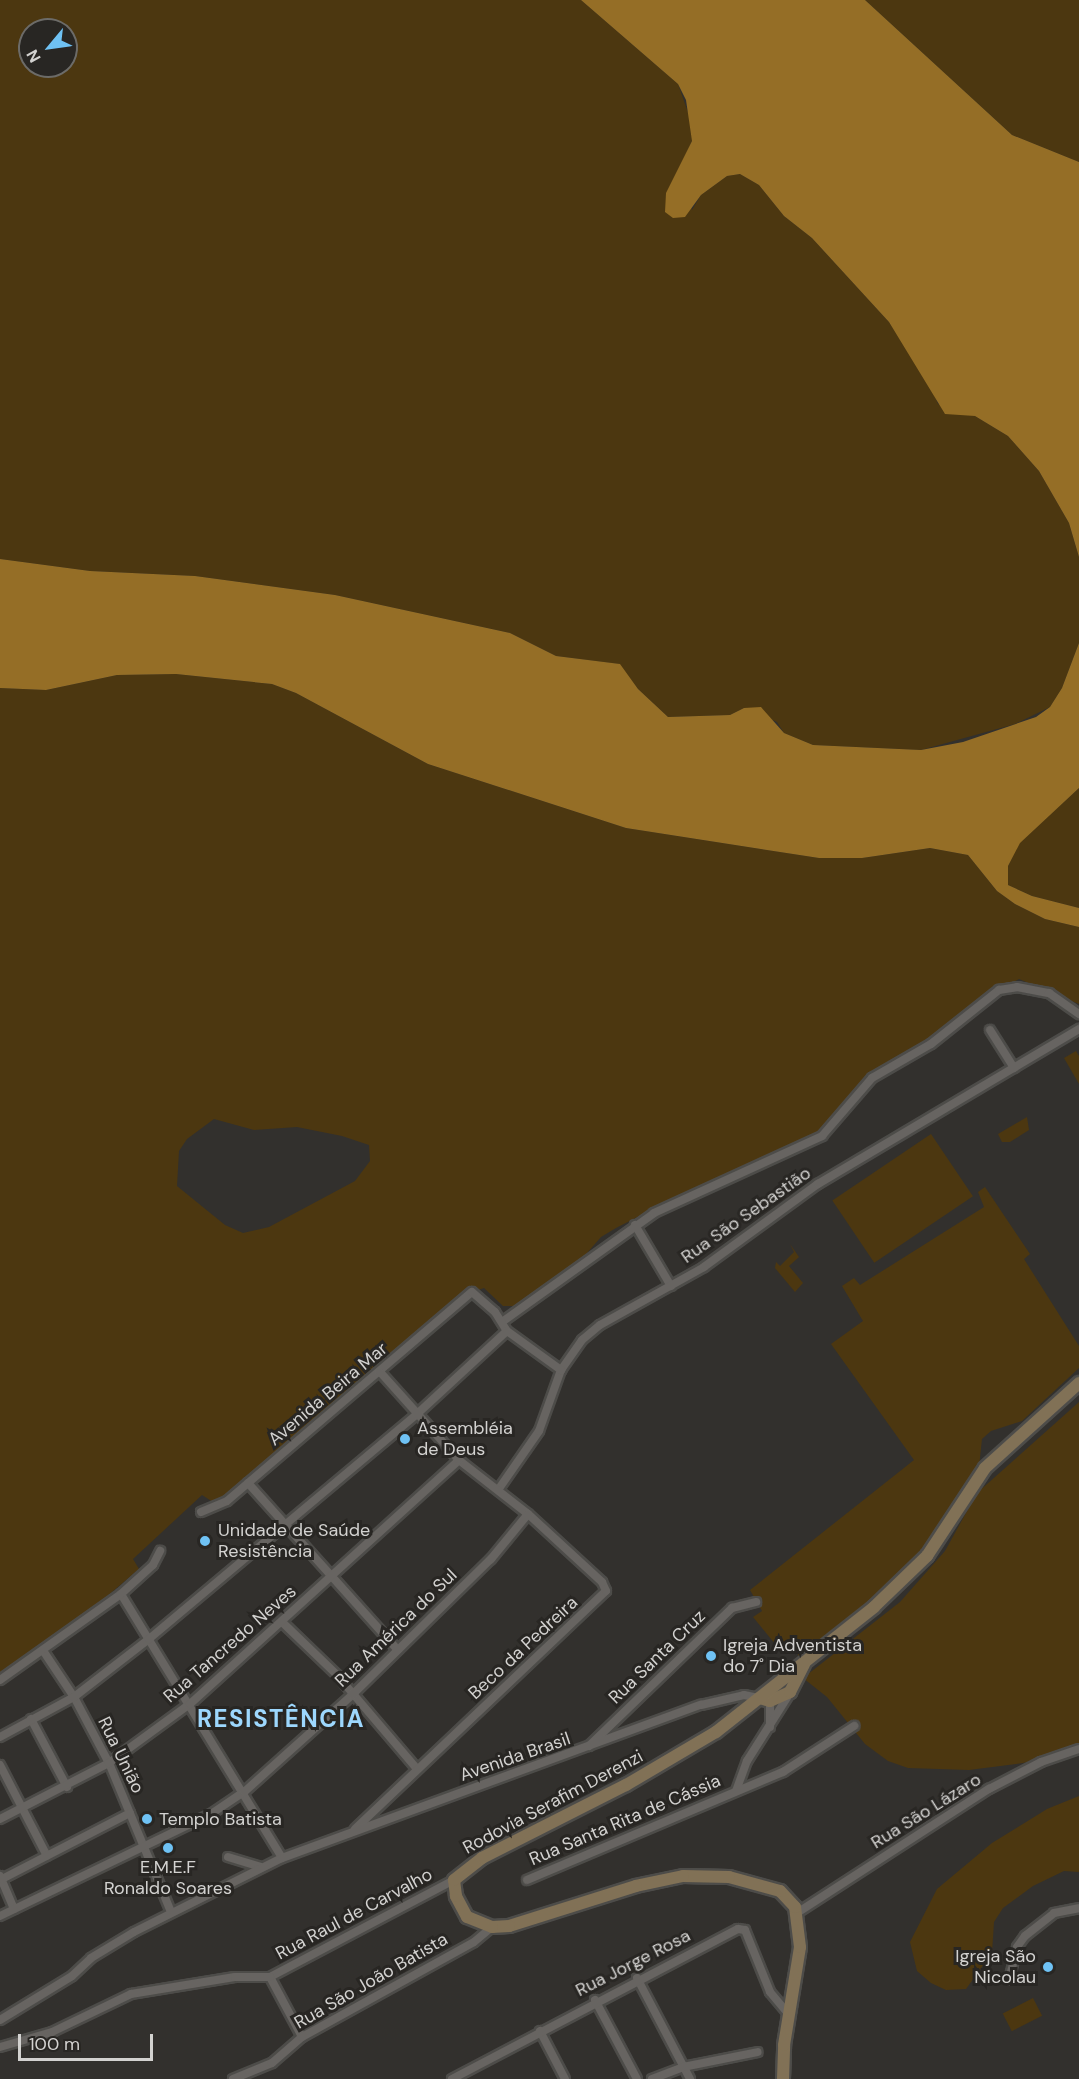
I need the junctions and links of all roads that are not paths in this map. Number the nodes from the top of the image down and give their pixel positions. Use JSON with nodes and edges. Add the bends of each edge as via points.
{"nodes":[{"id":1,"x":1079,"y":1014,"type":"edge"},
{"id":2,"x":1079,"y":1029,"type":"edge"},
{"id":3,"x":990,"y":1030,"type":"dead end"},
{"id":4,"x":1014,"y":1068,"type":"junction"},
{"id":5,"x":635,"y":1225,"type":"junction"},
{"id":6,"x":671,"y":1286,"type":"junction"},
{"id":7,"x":502,"y":1322,"type":"junction"},
{"id":8,"x":507,"y":1330,"type":"junction"},
{"id":9,"x":561,"y":1370,"type":"junction"},
{"id":10,"x":381,"y":1372,"type":"junction"},
{"id":11,"x":1079,"y":1383,"type":"edge"},
{"id":12,"x":417,"y":1414,"type":"junction"},
{"id":13,"x":459,"y":1460,"type":"junction"},
{"id":14,"x":248,"y":1483,"type":"junction"},
{"id":15,"x":498,"y":1490,"type":"junction"},
{"id":16,"x":201,"y":1512,"type":"dead end"},
{"id":17,"x":528,"y":1514,"type":"junction"},
{"id":18,"x":283,"y":1524,"type":"junction"},
{"id":19,"x":160,"y":1551,"type":"dead end"},
{"id":20,"x":330,"y":1577,"type":"junction"},
{"id":21,"x":121,"y":1594,"type":"junction"},
{"id":22,"x":756,"y":1602,"type":"dead end"},
{"id":23,"x":282,"y":1622,"type":"junction"},
{"id":24,"x":149,"y":1640,"type":"junction"},
{"id":25,"x":398,"y":1650,"type":"junction"},
{"id":26,"x":44,"y":1652,"type":"junction"},
{"id":27,"x":805,"y":1660,"type":"junction"},
{"id":28,"x":0,"y":1680,"type":"edge"},
{"id":29,"x":790,"y":1692,"type":"junction"},
{"id":30,"x":352,"y":1695,"type":"junction"},
{"id":31,"x":74,"y":1697,"type":"junction"},
{"id":32,"x":765,"y":1699,"type":"junction"},
{"id":33,"x":190,"y":1704,"type":"junction"},
{"id":34,"x":32,"y":1719,"type":"junction"},
{"id":35,"x":854,"y":1726,"type":"dead end"},
{"id":36,"x":770,"y":1727,"type":"junction"},
{"id":37,"x":0,"y":1737,"type":"edge"},
{"id":38,"x":587,"y":1749,"type":"junction"},
{"id":39,"x":1079,"y":1749,"type":"edge"},
{"id":40,"x":109,"y":1763,"type":"junction"},
{"id":41,"x":0,"y":1765,"type":"edge"},
{"id":42,"x":417,"y":1769,"type":"junction"},
{"id":43,"x":67,"y":1787,"type":"junction"},
{"id":44,"x":736,"y":1791,"type":"junction"},
{"id":45,"x":244,"y":1792,"type":"junction"},
{"id":46,"x":23,"y":1808,"type":"junction"},
{"id":47,"x":130,"y":1813,"type":"junction"},
{"id":48,"x":0,"y":1819,"type":"edge"},
{"id":49,"x":353,"y":1831,"type":"junction"},
{"id":50,"x":144,"y":1845,"type":"junction"},
{"id":51,"x":47,"y":1856,"type":"junction"},
{"id":52,"x":228,"y":1857,"type":"dead end"},
{"id":53,"x":282,"y":1858,"type":"junction"},
{"id":54,"x":264,"y":1866,"type":"junction"},
{"id":55,"x":1,"y":1877,"type":"edge"},
{"id":56,"x":454,"y":1880,"type":"junction"},
{"id":57,"x":527,"y":1880,"type":"dead end"},
{"id":58,"x":1079,"y":1908,"type":"edge"},
{"id":59,"x":14,"y":1909,"type":"junction"},
{"id":60,"x":171,"y":1912,"type":"junction"},
{"id":61,"x":796,"y":1913,"type":"junction"},
{"id":62,"x":0,"y":1916,"type":"edge"},
{"id":63,"x":492,"y":1927,"type":"junction"},
{"id":64,"x":270,"y":1977,"type":"junction"},
{"id":65,"x":637,"y":1978,"type":"junction"},
{"id":66,"x":1009,"y":1980,"type":"dead end"},
{"id":67,"x":595,"y":2000,"type":"junction"},
{"id":68,"x":789,"y":2014,"type":"junction"},
{"id":69,"x":0,"y":2020,"type":"edge"},
{"id":70,"x":540,"y":2031,"type":"junction"},
{"id":71,"x":302,"y":2037,"type":"junction"},
{"id":72,"x":0,"y":2047,"type":"edge"},
{"id":73,"x":758,"y":2052,"type":"dead end"},
{"id":74,"x":683,"y":2067,"type":"junction"},
{"id":75,"x":233,"y":2079,"type":"edge"},
{"id":76,"x":452,"y":2079,"type":"edge"},
{"id":77,"x":565,"y":2079,"type":"edge"},
{"id":78,"x":637,"y":2079,"type":"edge"},
{"id":79,"x":652,"y":2079,"type":"edge"},
{"id":80,"x":690,"y":2079,"type":"edge"},
{"id":81,"x":783,"y":2079,"type":"edge"}],
"edges":[{"from":1,"to":5,"type":"street","via":[[1049,993],[1017,987],[999,990],[931,1044],[872,1078],[822,1136]]},
{"from":2,"to":4,"type":"street","name":"Rua São Sebastião"},
{"from":3,"to":4,"type":"street"},
{"from":4,"to":6,"type":"street","name":"Rua São Sebastião","via":[[818,1184]]},
{"from":5,"to":6,"type":"street"},
{"from":5,"to":7,"type":"street"},
{"from":6,"to":9,"type":"street","name":"Rua São Sebastião","via":[[600,1325],[582,1340]]},
{"from":7,"to":8,"type":"street"},
{"from":7,"to":10,"type":"street","name":"Avenida Beira Mar","via":[[477,1293],[471,1293]]},
{"from":8,"to":9,"type":"street"},
{"from":8,"to":12,"type":"street"},
{"from":9,"to":15,"type":"street","name":"Rua São Sebastião","via":[[539,1431]]},
{"from":10,"to":12,"type":"street","name":"Beco da Pedreira"},
{"from":10,"to":14,"type":"street","name":"Avenida Beira Mar"},
{"from":11,"to":27,"type":"main road","name":"Rodovia Serafim Derenzi","via":[[986,1468],[927,1556],[902,1584]]},
{"from":12,"to":13,"type":"street","name":"Beco da Pedreira"},
{"from":12,"to":18,"type":"street"},
{"from":13,"to":15,"type":"street","name":"Beco da Pedreira"},
{"from":13,"to":20,"type":"street","name":"Rua Tancredo Neves"},
{"from":14,"to":16,"type":"street","name":"Avenida Beira Mar","via":[[227,1501]]},
{"from":14,"to":18,"type":"street"},
{"from":15,"to":17,"type":"street","name":"Beco da Pedreira"},
{"from":17,"to":25,"type":"street","name":"Rua América do Sul","via":[[490,1559]]},
{"from":17,"to":42,"type":"street","name":"Beco da Pedreira","via":[[602,1582],[606,1591]]},
{"from":18,"to":20,"type":"street"},
{"from":18,"to":24,"type":"street"},
{"from":19,"to":21,"type":"street","via":[[153,1565]]},
{"from":20,"to":23,"type":"street","name":"Rua Tancredo Neves"},
{"from":20,"to":25,"type":"street"},
{"from":21,"to":24,"type":"street"},
{"from":21,"to":26,"type":"street"},
{"from":22,"to":38,"type":"street","name":"Rua Santa Cruz","via":[[732,1608]]},
{"from":23,"to":30,"type":"street","via":[[337,1675]]},
{"from":23,"to":33,"type":"street","name":"Rua Tancredo Neves"},
{"from":24,"to":31,"type":"street"},
{"from":24,"to":33,"type":"street"},
{"from":25,"to":30,"type":"street","name":"Rua América do Sul"},
{"from":26,"to":28,"type":"street"},
{"from":26,"to":31,"type":"street","name":"Rua União"},
{"from":27,"to":29,"type":"main road"},
{"from":27,"to":32,"type":"main road","name":"Rodovia Serafim Derenzi"},
{"from":29,"to":32,"type":"main road"},
{"from":29,"to":36,"type":"street","name":"Rua Santa Rita de Cássia"},
{"from":30,"to":42,"type":"street"},
{"from":30,"to":45,"type":"street","name":"Rua América do Sul"},
{"from":31,"to":34,"type":"street"},
{"from":31,"to":40,"type":"street","name":"Rua União"},
{"from":32,"to":36,"type":"street"},
{"from":32,"to":38,"type":"street","name":"Avenida Brasil","via":[[744,1695],[700,1705]]},
{"from":32,"to":56,"type":"main road","name":"Rodovia Serafim Derenzi","via":[[678,1756],[482,1858]]},
{"from":33,"to":40,"type":"street","name":"Rua Tancredo Neves"},
{"from":33,"to":45,"type":"street"},
{"from":34,"to":37,"type":"street"},
{"from":34,"to":43,"type":"street"},
{"from":35,"to":44,"type":"street","name":"Rua Santa Rita de Cássia","via":[[783,1772]]},
{"from":36,"to":44,"type":"street","name":"Rua Santa Rita de Cássia","via":[[747,1761]]},
{"from":38,"to":49,"type":"street","name":"Avenida Brasil"},
{"from":39,"to":61,"type":"street","name":"Rua São Lázaro","via":[[1041,1762],[989,1789]]},
{"from":40,"to":43,"type":"street","name":"Rua Tancredo Neves"},
{"from":40,"to":47,"type":"street","name":"Rua União"},
{"from":41,"to":46,"type":"street"},
{"from":42,"to":49,"type":"street","name":"Beco da Pedreira"},
{"from":43,"to":46,"type":"street","name":"Rua Tancredo Neves"},
{"from":44,"to":57,"type":"street","name":"Rua Santa Rita de Cássia"},
{"from":45,"to":50,"type":"street","name":"Rua América do Sul","via":[[211,1814]]},
{"from":45,"to":53,"type":"street"},
{"from":46,"to":48,"type":"street","name":"Rua Tancredo Neves"},
{"from":46,"to":51,"type":"street"},
{"from":47,"to":50,"type":"street","name":"Rua União"},
{"from":47,"to":51,"type":"street"},
{"from":49,"to":53,"type":"street","name":"Avenida Brasil"},
{"from":50,"to":59,"type":"street","name":"Rua América do Sul"},
{"from":50,"to":60,"type":"street","name":"Rua União"},
{"from":51,"to":55,"type":"street"},
{"from":52,"to":54,"type":"street"},
{"from":53,"to":54,"type":"street","name":"Avenida Brasil"},
{"from":54,"to":60,"type":"street"},
{"from":55,"to":59,"type":"street"},
{"from":56,"to":63,"type":"main road","name":"Rodovia Serafim Derenzi","via":[[456,1896],[467,1917]]},
{"from":56,"to":64,"type":"street","name":"Rua Raul de Carvalho"},
{"from":58,"to":66,"type":"street","via":[[1054,1913],[1025,1935],[1017,1947]]},
{"from":59,"to":62,"type":"street","name":"Rua América do Sul"},
{"from":60,"to":69,"type":"street","via":[[91,1958],[72,1976]]},
{"from":61,"to":63,"type":"main road","via":[[780,1891],[760,1884],[717,1875],[683,1876],[636,1886],[509,1926]]},
{"from":61,"to":68,"type":"main road","via":[[800,1965]]},
{"from":63,"to":71,"type":"street","name":"Rua São João Batista","via":[[474,1942]]},
{"from":64,"to":71,"type":"street"},
{"from":64,"to":72,"type":"street","via":[[227,1978],[131,1994],[52,2032]]},
{"from":65,"to":67,"type":"street","name":"Rua Jorge Rosa"},
{"from":65,"to":68,"type":"street","name":"Rua Jorge Rosa","via":[[741,1928],[748,1934],[770,1992]]},
{"from":65,"to":74,"type":"street"},
{"from":67,"to":70,"type":"street","name":"Rua Jorge Rosa"},
{"from":67,"to":78,"type":"street"},
{"from":68,"to":81,"type":"main road"},
{"from":70,"to":76,"type":"street","name":"Rua Jorge Rosa"},
{"from":70,"to":77,"type":"street"},
{"from":71,"to":75,"type":"street","name":"Rua São João Batista","via":[[272,2062]]},
{"from":73,"to":74,"type":"street"},
{"from":74,"to":79,"type":"street"},
{"from":74,"to":80,"type":"street"}]}
